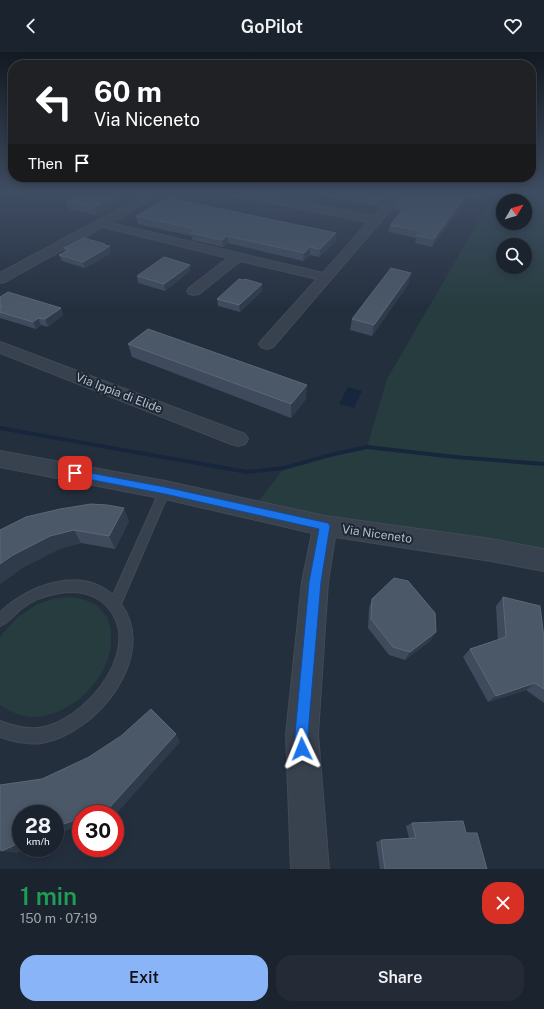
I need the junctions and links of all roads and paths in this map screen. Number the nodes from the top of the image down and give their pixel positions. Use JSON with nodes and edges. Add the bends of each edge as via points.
{"nodes":[{"id":1,"x":90,"y":231,"type":"edge"},
{"id":2,"x":133,"y":231,"type":"edge"},
{"id":3,"x":366,"y":231,"type":"edge"},
{"id":4,"x":238,"y":256,"type":"junction"},
{"id":5,"x":324,"y":277,"type":"junction"},
{"id":6,"x":0,"y":279,"type":"edge"},
{"id":7,"x":194,"y":291,"type":"dead end"},
{"id":8,"x":267,"y":344,"type":"dead end"},
{"id":9,"x":0,"y":347,"type":"edge"},
{"id":10,"x":238,"y":438,"type":"dead end"},
{"id":11,"x":0,"y":459,"type":"edge"},
{"id":12,"x":165,"y":490,"type":"junction"},
{"id":13,"x":325,"y":526,"type":"junction"},
{"id":14,"x":544,"y":560,"type":"edge"},
{"id":15,"x":115,"y":604,"type":"junction"},
{"id":16,"x":0,"y":620,"type":"edge"},
{"id":17,"x":0,"y":729,"type":"edge"},
{"id":18,"x":310,"y":869,"type":"edge"}],
"edges":[{"from":1,"to":6,"type":"street"},
{"from":2,"to":4,"type":"street"},
{"from":3,"to":5,"type":"street"},
{"from":4,"to":5,"type":"street"},
{"from":4,"to":7,"type":"street"},
{"from":5,"to":8,"type":"street"},
{"from":9,"to":10,"type":"street","name":"Via Ippia di Elide"},
{"from":11,"to":12,"type":"street","name":"Via Niceneto"},
{"from":12,"to":13,"type":"street","name":"Via Niceneto"},
{"from":12,"to":15,"type":"lane"},
{"from":13,"to":14,"type":"street","name":"Via Niceneto"},
{"from":13,"to":18,"type":"street","via":[[315,582],[302,734]]},
{"from":15,"to":16,"type":"lane","via":[[101,593],[89,588],[62,586],[40,592]]},
{"from":15,"to":17,"type":"lane","via":[[125,623],[126,647],[118,674],[101,699],[77,720],[48,734],[19,736]]}]}
